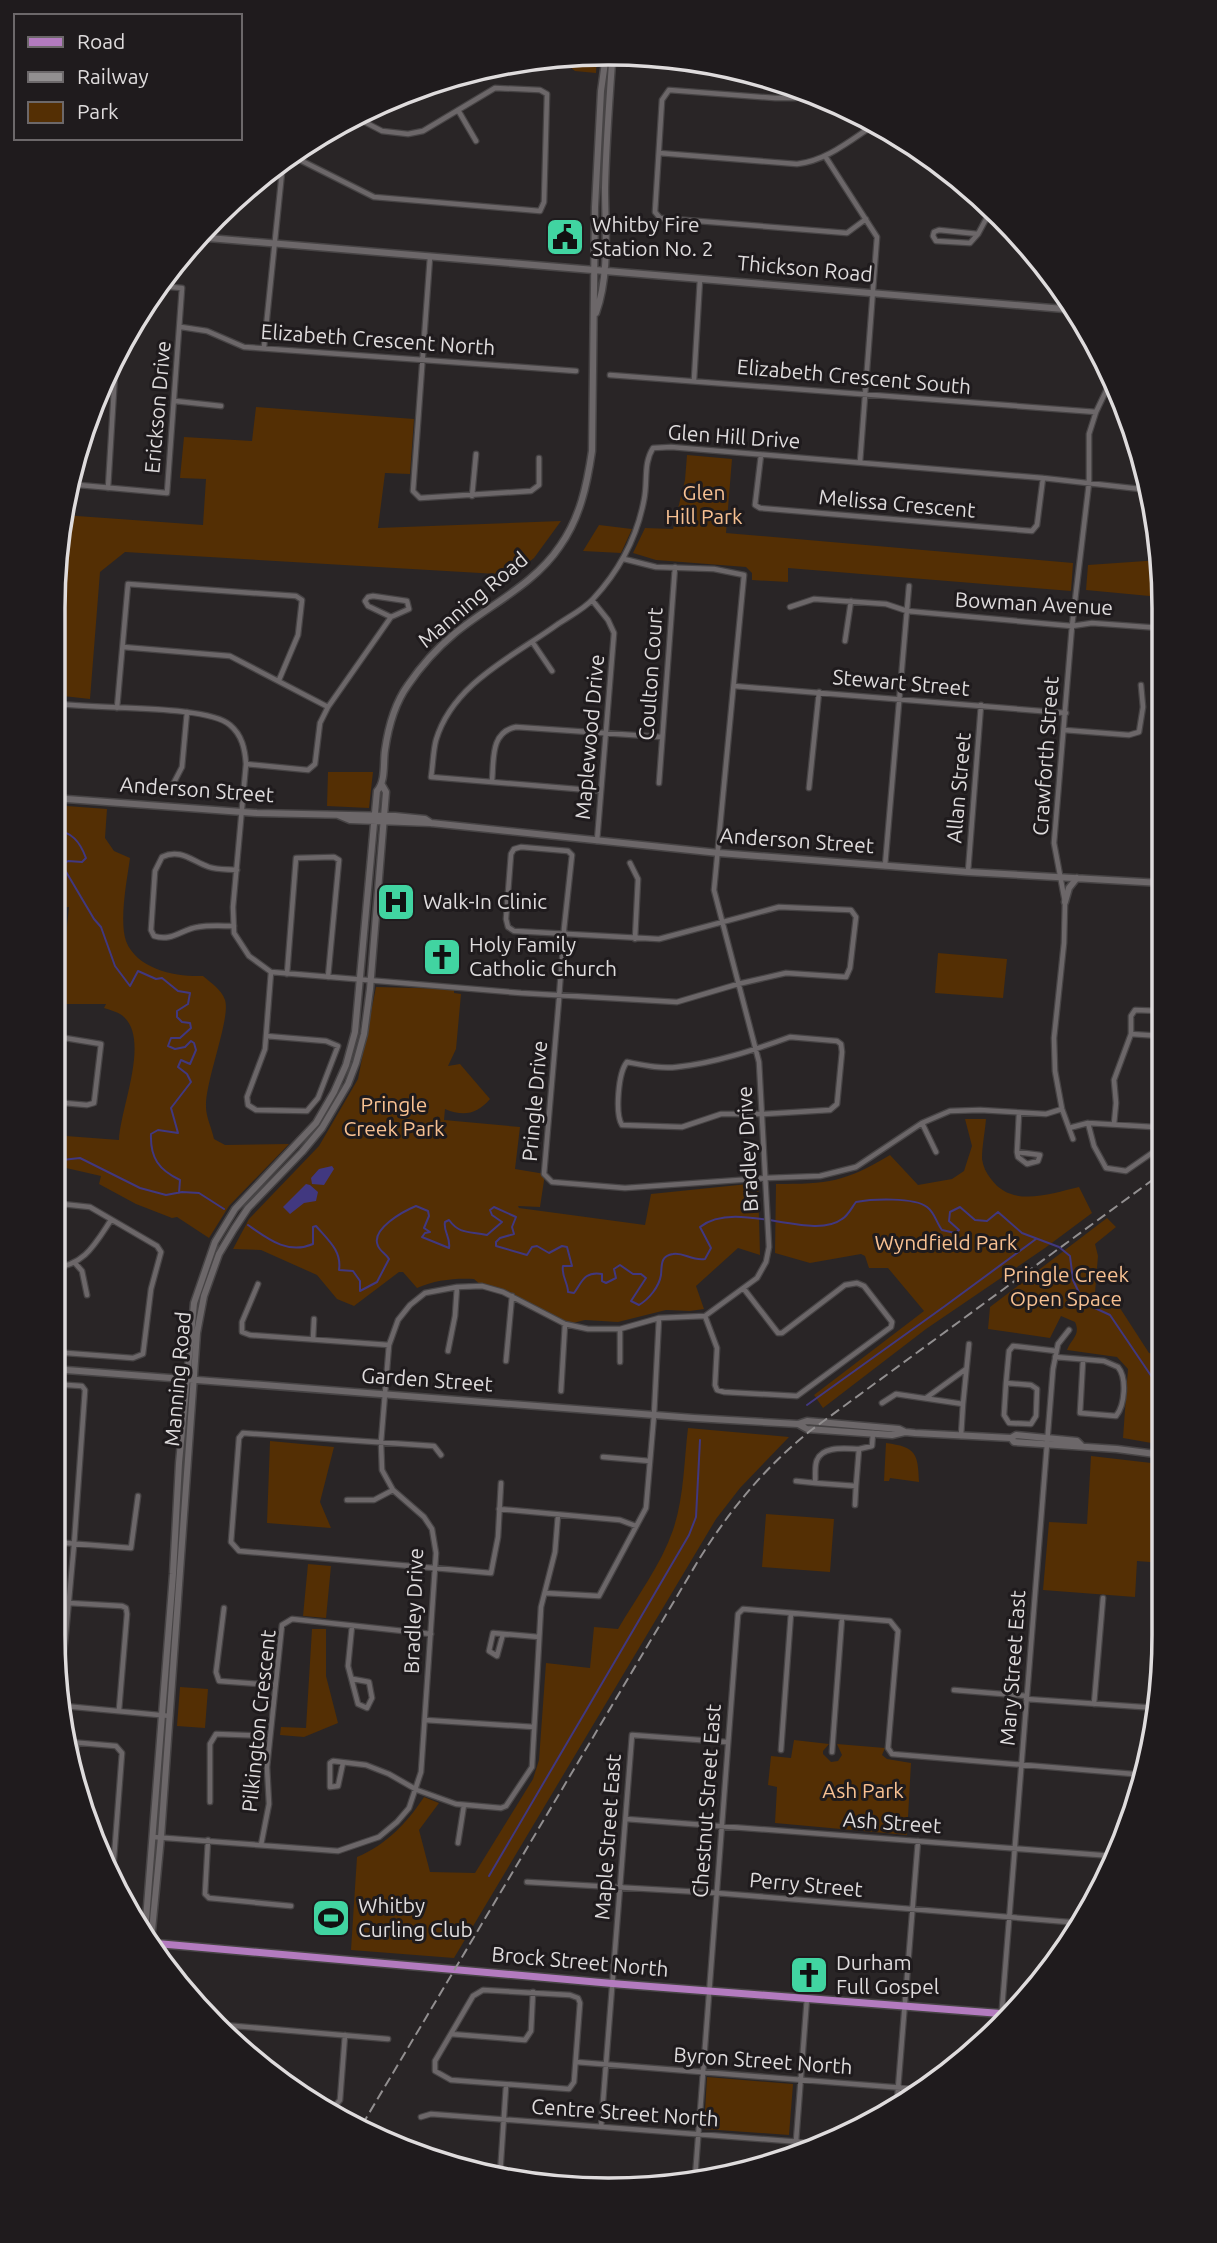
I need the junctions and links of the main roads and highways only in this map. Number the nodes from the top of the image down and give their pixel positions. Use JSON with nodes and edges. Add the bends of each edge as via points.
{"nodes":[{"id":1,"x":606,"y":65,"type":"edge"},
{"id":2,"x":611,"y":65,"type":"edge"},
{"id":3,"x":211,"y":238,"type":"edge"},
{"id":4,"x":595,"y":269,"type":"junction"},
{"id":5,"x":604,"y":270,"type":"junction"},
{"id":6,"x":1063,"y":309,"type":"edge"},
{"id":7,"x":595,"y":318,"type":"junction"},
{"id":8,"x":382,"y":785,"type":"junction"},
{"id":9,"x":65,"y":799,"type":"edge"},
{"id":10,"x":375,"y":818,"type":"junction"},
{"id":11,"x":384,"y":819,"type":"junction"},
{"id":12,"x":1077,"y":878,"type":"junction"},
{"id":13,"x":1152,"y":882,"type":"edge"},
{"id":14,"x":1065,"y":902,"type":"road end"},
{"id":15,"x":65,"y":1370,"type":"edge"},
{"id":16,"x":186,"y":1380,"type":"junction"},
{"id":17,"x":195,"y":1381,"type":"junction"},
{"id":18,"x":798,"y":1424,"type":"junction"},
{"id":19,"x":882,"y":1427,"type":"junction"},
{"id":20,"x":905,"y":1432,"type":"junction"},
{"id":21,"x":873,"y":1433,"type":"junction"},
{"id":22,"x":1152,"y":1454,"type":"edge"},
{"id":23,"x":166,"y":1716,"type":"junction"},
{"id":24,"x":157,"y":1837,"type":"junction"},
{"id":25,"x":146,"y":1920,"type":"edge"},
{"id":26,"x":152,"y":1930,"type":"edge"},
{"id":27,"x":160,"y":1943,"type":"edge"},
{"id":28,"x":996,"y":2015,"type":"edge"}],
"edges":[{"from":1,"to":4,"type":"main road","name":"Manning Road","via":[[601,91]]},
{"from":2,"to":5,"type":"main road","name":"Manning Road"},
{"from":3,"to":4,"type":"main road","name":"Thickson Road"},
{"from":4,"to":5,"type":"main road","name":"Thickson Road"},
{"from":4,"to":7,"type":"main road","name":"Manning Road"},
{"from":5,"to":6,"type":"main road","name":"Thickson Road"},
{"from":5,"to":7,"type":"main road","name":"Manning Road"},
{"from":7,"to":8,"type":"main road","name":"Manning Road","via":[[592,452],[586,489],[570,530],[530,579],[454,634],[406,688],[392,719]]},
{"from":8,"to":10,"type":"main road","name":"Manning Road","via":[[377,791]]},
{"from":8,"to":11,"type":"main road","name":"Manning Road","via":[[386,792]]},
{"from":9,"to":10,"type":"main road","name":"Anderson Street","via":[[338,815],[350,820]]},
{"from":10,"to":11,"type":"main road","name":"Anderson Street"},
{"from":10,"to":16,"type":"main road","name":"Manning Road","via":[[355,1032],[346,1065],[316,1123],[235,1209],[215,1242],[194,1303]]},
{"from":11,"to":12,"type":"main road","name":"Anderson Street","via":[[719,853]]},
{"from":11,"to":17,"type":"main road","name":"Manning Road","via":[[364,1034],[348,1084],[322,1128],[248,1208],[219,1254],[197,1333]]},
{"from":12,"to":13,"type":"main road","name":"Anderson Street"},
{"from":12,"to":14,"type":"main road"},
{"from":15,"to":16,"type":"main road","name":"Garden Street"},
{"from":16,"to":17,"type":"main road","name":"Garden Street"},
{"from":16,"to":23,"type":"main road","name":"Manning Road"},
{"from":17,"to":18,"type":"main road","name":"Garden Street"},
{"from":17,"to":23,"type":"main road","name":"Manning Road"},
{"from":18,"to":19,"type":"main road","name":"Garden Street"},
{"from":18,"to":21,"type":"main road","name":"Garden Street","via":[[807,1429]]},
{"from":19,"to":20,"type":"main road","name":"Garden Street"},
{"from":19,"to":21,"type":"main road"},
{"from":20,"to":21,"type":"main road","name":"Garden Street"},
{"from":20,"to":22,"type":"main road","name":"Garden Street"},
{"from":23,"to":24,"type":"main road","name":"Manning Road"},
{"from":24,"to":25,"type":"main road","name":"Manning Road"},
{"from":24,"to":26,"type":"main road","name":"Manning Road"},
{"from":27,"to":28,"type":"main road","name":"Brock Street North"}]}
